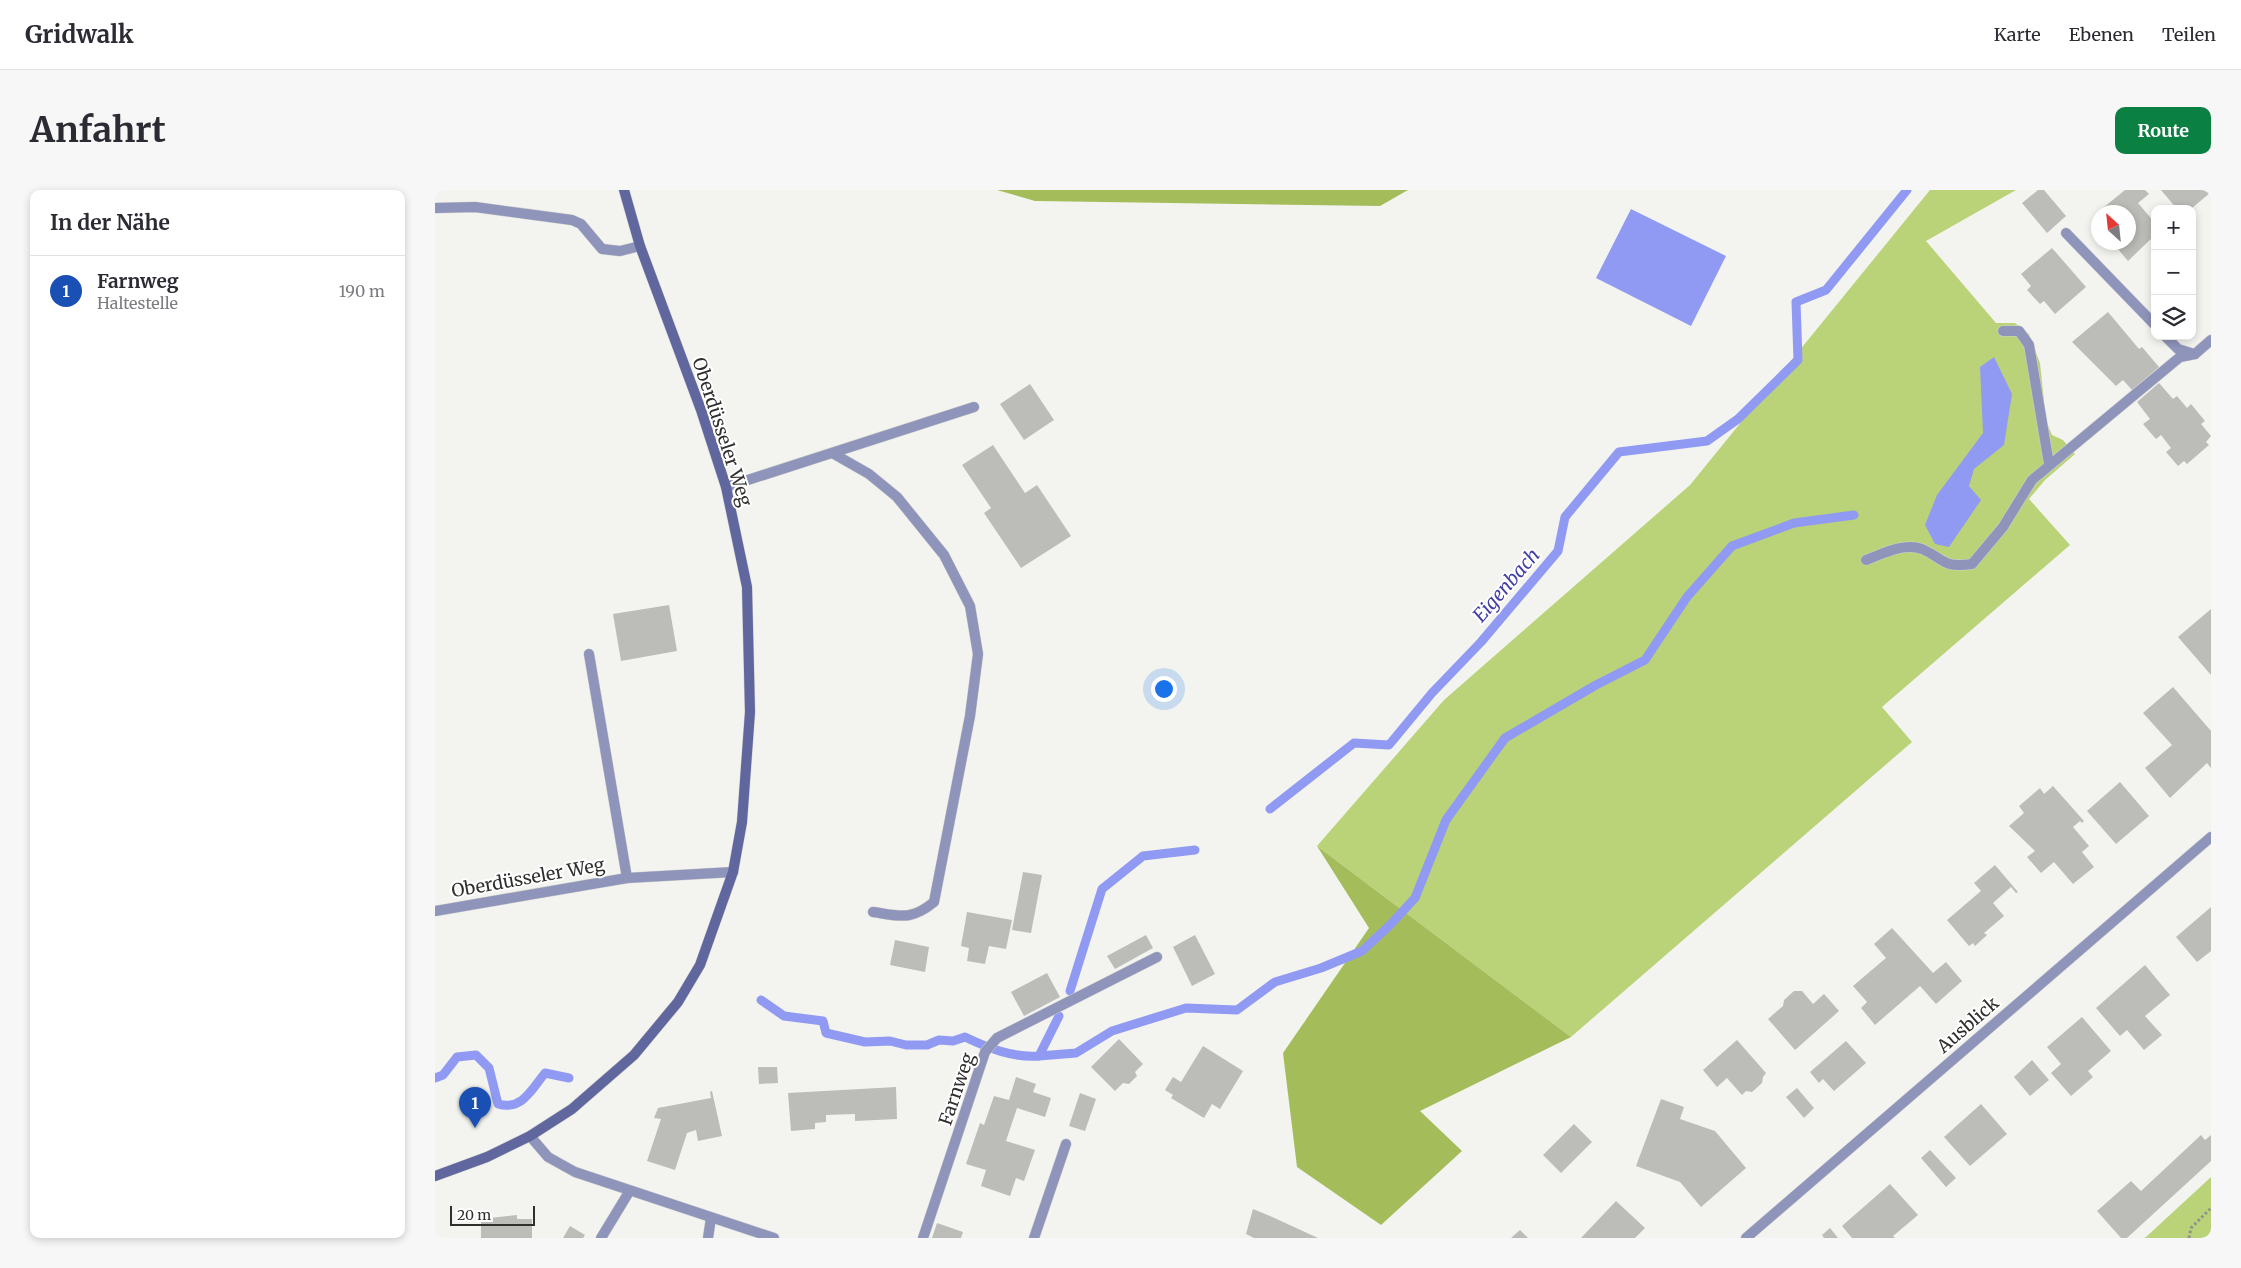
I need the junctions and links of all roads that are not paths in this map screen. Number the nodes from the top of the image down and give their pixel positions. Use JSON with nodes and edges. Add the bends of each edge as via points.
{"nodes":[{"id":1,"x":624,"y":190,"type":"edge"},
{"id":2,"x":435,"y":208,"type":"edge"},
{"id":3,"x":2066,"y":233,"type":"dead end"},
{"id":4,"x":640,"y":246,"type":"junction"},
{"id":5,"x":2151,"y":321,"type":"edge"},
{"id":6,"x":2003,"y":330,"type":"dead end"},
{"id":7,"x":2169,"y":340,"type":"edge"},
{"id":8,"x":2211,"y":340,"type":"edge"},
{"id":9,"x":2195,"y":354,"type":"junction"},
{"id":10,"x":974,"y":407,"type":"dead end"},
{"id":11,"x":834,"y":454,"type":"junction"},
{"id":12,"x":2049,"y":464,"type":"junction"},
{"id":13,"x":726,"y":487,"type":"junction"},
{"id":14,"x":1866,"y":560,"type":"dead end"},
{"id":15,"x":589,"y":654,"type":"dead end"},
{"id":16,"x":2211,"y":837,"type":"edge"},
{"id":17,"x":733,"y":872,"type":"junction"},
{"id":18,"x":627,"y":878,"type":"junction"},
{"id":19,"x":435,"y":911,"type":"edge"},
{"id":20,"x":873,"y":912,"type":"dead end"},
{"id":21,"x":1157,"y":957,"type":"dead end"},
{"id":22,"x":530,"y":1136,"type":"junction"},
{"id":23,"x":1066,"y":1144,"type":"dead end"},
{"id":24,"x":435,"y":1176,"type":"edge"},
{"id":25,"x":629,"y":1192,"type":"junction"},
{"id":26,"x":711,"y":1218,"type":"junction"},
{"id":27,"x":601,"y":1238,"type":"edge"},
{"id":28,"x":708,"y":1238,"type":"edge"},
{"id":29,"x":774,"y":1238,"type":"edge"},
{"id":30,"x":923,"y":1238,"type":"edge"},
{"id":31,"x":1034,"y":1238,"type":"edge"},
{"id":32,"x":1746,"y":1238,"type":"edge"}],
"edges":[{"from":1,"to":4,"type":"street","name":"Oberdüsseler Weg"},
{"from":2,"to":4,"type":"street","via":[[475,207],[572,220],[581,224],[602,249],[620,252]]},
{"from":3,"to":5,"type":"street"},
{"from":4,"to":13,"type":"street","name":"Oberdüsseler Weg"},
{"from":6,"to":12,"type":"street","via":[[2019,331],[2029,345]]},
{"from":7,"to":9,"type":"street","via":[[2177,349]]},
{"from":8,"to":9,"type":"street"},
{"from":9,"to":12,"type":"street","via":[[2180,357]]},
{"from":10,"to":11,"type":"street"},
{"from":11,"to":13,"type":"street"},
{"from":11,"to":20,"type":"street","via":[[869,474],[897,497],[944,554],[970,606],[978,654],[970,716],[934,902],[908,917]]},
{"from":12,"to":14,"type":"street","via":[[2032,480],[2003,527],[1972,564],[1958,566],[1942,562],[1921,549],[1895,548]]},
{"from":13,"to":17,"type":"street","name":"Oberdüsseler Weg","via":[[747,587],[750,712],[742,822]]},
{"from":15,"to":18,"type":"street","name":"Oberdüsseler Weg"},
{"from":16,"to":32,"type":"street","name":"Ausblick"},
{"from":17,"to":18,"type":"street","name":"Oberdüsseler Weg"},
{"from":17,"to":22,"type":"street","name":"Oberdüsseler Weg","via":[[700,965],[678,1002],[634,1055],[572,1109]]},
{"from":18,"to":19,"type":"street","name":"Oberdüsseler Weg"},
{"from":21,"to":30,"type":"street","name":"Farnweg","via":[[997,1038],[985,1052]]},
{"from":22,"to":24,"type":"street","name":"Oberdüsseler Weg","via":[[487,1157]]},
{"from":22,"to":25,"type":"street","via":[[548,1157],[575,1172]]},
{"from":23,"to":31,"type":"street"},
{"from":25,"to":26,"type":"street"},
{"from":25,"to":27,"type":"street"},
{"from":26,"to":28,"type":"street"},
{"from":26,"to":29,"type":"street"}]}
